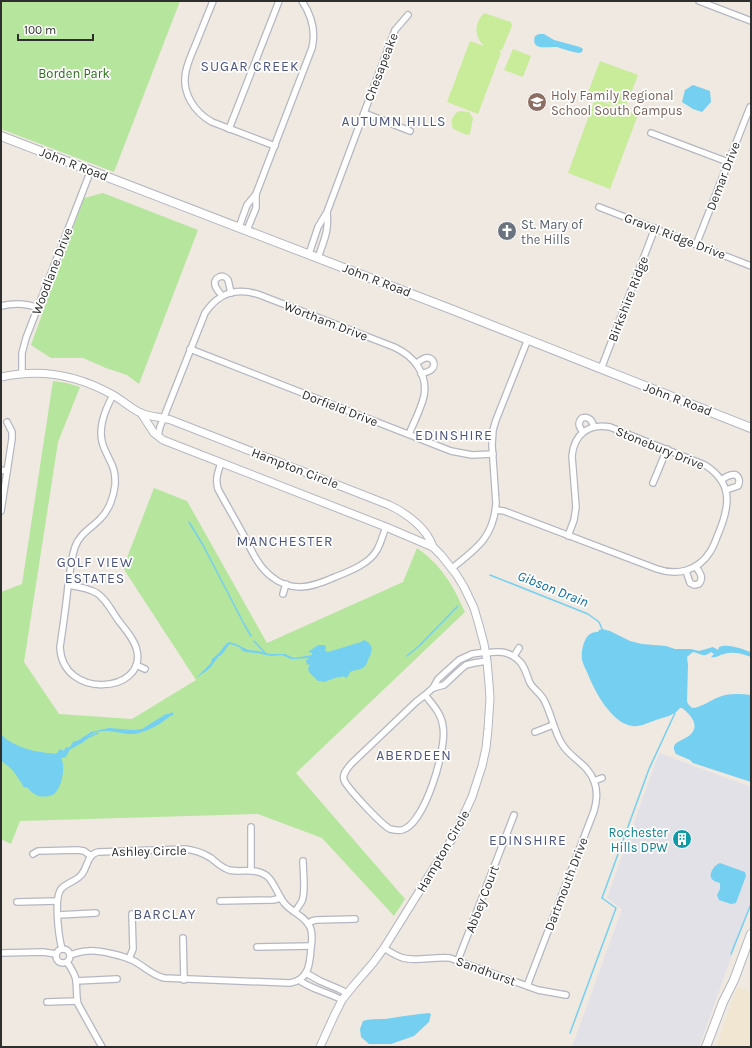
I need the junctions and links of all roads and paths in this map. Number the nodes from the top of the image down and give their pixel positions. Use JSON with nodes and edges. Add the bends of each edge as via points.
{"nodes":[{"id":1,"x":213,"y":1,"type":"edge"},
{"id":2,"x":279,"y":1,"type":"edge"},
{"id":3,"x":302,"y":1,"type":"edge"},
{"id":4,"x":703,"y":2,"type":"edge"},
{"id":5,"x":408,"y":15,"type":"dead end"},
{"id":6,"x":751,"y":21,"type":"edge"},
{"id":7,"x":750,"y":107,"type":"dead end"},
{"id":8,"x":364,"y":113,"type":"junction"},
{"id":9,"x":230,"y":128,"type":"junction"},
{"id":10,"x":410,"y":131,"type":"dead end"},
{"id":11,"x":651,"y":133,"type":"dead end"},
{"id":12,"x":1,"y":136,"type":"edge"},
{"id":13,"x":275,"y":146,"type":"junction"},
{"id":14,"x":728,"y":162,"type":"junction"},
{"id":15,"x":91,"y":170,"type":"junction"},
{"id":16,"x":256,"y":194,"type":"junction"},
{"id":17,"x":599,"y":207,"type":"dead end"},
{"id":18,"x":327,"y":212,"type":"junction"},
{"id":19,"x":239,"y":227,"type":"junction"},
{"id":20,"x":655,"y":228,"type":"junction"},
{"id":21,"x":247,"y":230,"type":"junction"},
{"id":22,"x":696,"y":245,"type":"junction"},
{"id":23,"x":309,"y":254,"type":"junction"},
{"id":24,"x":318,"y":258,"type":"junction"},
{"id":25,"x":751,"y":266,"type":"edge"},
{"id":26,"x":231,"y":293,"type":"junction"},
{"id":27,"x":222,"y":296,"type":"junction"},
{"id":28,"x":1,"y":306,"type":"edge"},
{"id":29,"x":38,"y":308,"type":"junction"},
{"id":30,"x":528,"y":339,"type":"junction"},
{"id":31,"x":190,"y":349,"type":"junction"},
{"id":32,"x":416,"y":363,"type":"junction"},
{"id":33,"x":601,"y":369,"type":"junction"},
{"id":34,"x":22,"y":373,"type":"junction"},
{"id":35,"x":421,"y":374,"type":"junction"},
{"id":36,"x":1,"y":378,"type":"edge"},
{"id":37,"x":113,"y":395,"type":"junction"},
{"id":38,"x":141,"y":413,"type":"junction"},
{"id":39,"x":164,"y":418,"type":"junction"},
{"id":40,"x":7,"y":422,"type":"dead end"},
{"id":41,"x":594,"y":426,"type":"junction"},
{"id":42,"x":751,"y":428,"type":"edge"},
{"id":43,"x":583,"y":432,"type":"junction"},
{"id":44,"x":409,"y":434,"type":"junction"},
{"id":45,"x":158,"y":436,"type":"junction"},
{"id":46,"x":667,"y":449,"type":"junction"},
{"id":47,"x":493,"y":454,"type":"junction"},
{"id":48,"x":221,"y":463,"type":"junction"},
{"id":49,"x":4,"y":470,"type":"edge"},
{"id":50,"x":721,"y":480,"type":"junction"},
{"id":51,"x":653,"y":483,"type":"dead end"},
{"id":52,"x":726,"y":490,"type":"junction"},
{"id":53,"x":496,"y":510,"type":"junction"},
{"id":54,"x":1,"y":511,"type":"edge"},
{"id":55,"x":386,"y":527,"type":"junction"},
{"id":56,"x":568,"y":536,"type":"junction"},
{"id":57,"x":433,"y":547,"type":"junction"},
{"id":58,"x":696,"y":567,"type":"junction"},
{"id":59,"x":452,"y":568,"type":"junction"},
{"id":60,"x":686,"y":571,"type":"junction"},
{"id":61,"x":286,"y":584,"type":"junction"},
{"id":62,"x":68,"y":585,"type":"junction"},
{"id":63,"x":283,"y":594,"type":"dead end"},
{"id":64,"x":519,"y":648,"type":"dead end"},
{"id":65,"x":486,"y":653,"type":"junction"},
{"id":66,"x":514,"y":656,"type":"junction"},
{"id":67,"x":487,"y":662,"type":"junction"},
{"id":68,"x":455,"y":663,"type":"junction"},
{"id":69,"x":136,"y":666,"type":"junction"},
{"id":70,"x":145,"y":669,"type":"dead end"},
{"id":71,"x":460,"y":670,"type":"junction"},
{"id":72,"x":433,"y":688,"type":"junction"},
{"id":73,"x":425,"y":695,"type":"junction"},
{"id":74,"x":554,"y":725,"type":"junction"},
{"id":75,"x":536,"y":732,"type":"dead end"},
{"id":76,"x":602,"y":778,"type":"dead end"},
{"id":77,"x":594,"y":780,"type":"junction"},
{"id":78,"x":514,"y":815,"type":"dead end"},
{"id":79,"x":251,"y":827,"type":"dead end"},
{"id":80,"x":33,"y":854,"type":"dead end"},
{"id":81,"x":91,"y":856,"type":"junction"},
{"id":82,"x":303,"y":861,"type":"dead end"},
{"id":83,"x":251,"y":870,"type":"junction"},
{"id":84,"x":281,"y":898,"type":"junction"},
{"id":85,"x":57,"y":901,"type":"junction"},
{"id":86,"x":220,"y":901,"type":"dead end"},
{"id":87,"x":17,"y":902,"type":"dead end"},
{"id":88,"x":295,"y":912,"type":"junction"},
{"id":89,"x":96,"y":913,"type":"dead end"},
{"id":90,"x":132,"y":914,"type":"dead end"},
{"id":91,"x":58,"y":915,"type":"junction"},
{"id":92,"x":355,"y":920,"type":"dead end"},
{"id":93,"x":308,"y":924,"type":"junction"},
{"id":94,"x":751,"y":934,"type":"edge"},
{"id":95,"x":183,"y":938,"type":"dead end"},
{"id":96,"x":311,"y":946,"type":"junction"},
{"id":97,"x":257,"y":947,"type":"dead end"},
{"id":98,"x":384,"y":948,"type":"junction"},
{"id":99,"x":62,"y":949,"type":"junction"},
{"id":100,"x":1,"y":953,"type":"edge"},
{"id":101,"x":56,"y":954,"type":"junction"},
{"id":102,"x":70,"y":955,"type":"junction"},
{"id":103,"x":129,"y":959,"type":"junction"},
{"id":104,"x":458,"y":960,"type":"junction"},
{"id":105,"x":68,"y":962,"type":"junction"},
{"id":106,"x":306,"y":973,"type":"junction"},
{"id":107,"x":117,"y":979,"type":"dead end"},
{"id":108,"x":184,"y":980,"type":"junction"},
{"id":109,"x":299,"y":980,"type":"junction"},
{"id":110,"x":76,"y":981,"type":"junction"},
{"id":111,"x":329,"y":985,"type":"junction"},
{"id":112,"x":527,"y":986,"type":"junction"},
{"id":113,"x":326,"y":993,"type":"junction"},
{"id":114,"x":347,"y":993,"type":"junction"},
{"id":115,"x":566,"y":995,"type":"dead end"},
{"id":116,"x":342,"y":1000,"type":"junction"},
{"id":117,"x":77,"y":1001,"type":"junction"},
{"id":118,"x":47,"y":1002,"type":"dead end"},
{"id":119,"x":102,"y":1047,"type":"edge"},
{"id":120,"x":320,"y":1047,"type":"edge"},
{"id":121,"x":706,"y":1047,"type":"edge"}],
"edges":[{"from":1,"to":9,"type":"street","via":[[188,64],[186,90],[200,114],[212,122]]},
{"from":2,"to":9,"type":"street"},
{"from":3,"to":13,"type":"street","via":[[313,23],[313,42]]},
{"from":4,"to":6,"type":"street"},
{"from":5,"to":8,"type":"street","name":"Chesapeake","via":[[395,30]]},
{"from":7,"to":14,"type":"street","name":"Demar Drive"},
{"from":8,"to":10,"type":"street"},
{"from":8,"to":18,"type":"street","name":"Chesapeake"},
{"from":9,"to":13,"type":"street"},
{"from":11,"to":14,"type":"street"},
{"from":12,"to":15,"type":"main road","name":"John R Road"},
{"from":13,"to":16,"type":"street"},
{"from":14,"to":22,"type":"street","name":"Demar Drive"},
{"from":15,"to":19,"type":"main road","name":"John R Road"},
{"from":15,"to":29,"type":"street","name":"Woodlane Drive"},
{"from":16,"to":19,"type":"street","via":[[247,205]]},
{"from":16,"to":21,"type":"street","via":[[256,208]]},
{"from":17,"to":20,"type":"street","name":"Gravel Ridge Drive"},
{"from":18,"to":23,"type":"street","name":"Chesapeake"},
{"from":18,"to":24,"type":"street","name":"Chesapeake","via":[[327,231]]},
{"from":19,"to":21,"type":"main road","name":"John R Road"},
{"from":20,"to":22,"type":"street","name":"Gravel Ridge Drive"},
{"from":20,"to":33,"type":"street","name":"Birkshire Ridge"},
{"from":21,"to":23,"type":"main road","name":"John R Road"},
{"from":22,"to":25,"type":"street","name":"Gravel Ridge Drive"},
{"from":23,"to":24,"type":"main road","name":"John R Road"},
{"from":24,"to":30,"type":"main road","name":"John R Road"},
{"from":26,"to":27,"type":"street","name":"Wortham Drive"},
{"from":26,"to":27,"type":"street","via":[[228,279],[221,276],[216,279],[215,285]]},
{"from":26,"to":32,"type":"street","name":"Wortham Drive","via":[[248,292],[267,298],[398,349]]},
{"from":27,"to":31,"type":"street","name":"Wortham Drive","via":[[205,313]]},
{"from":28,"to":29,"type":"street","via":[[25,304]]},
{"from":29,"to":34,"type":"street","name":"Woodlane Drive","via":[[24,346]]},
{"from":30,"to":33,"type":"main road","name":"John R Road"},
{"from":30,"to":47,"type":"street","via":[[495,425],[492,437]]},
{"from":31,"to":39,"type":"street","name":"Wortham Drive"},
{"from":31,"to":44,"type":"street","name":"Dorfield Drive"},
{"from":32,"to":35,"type":"street","name":"Wortham Drive"},
{"from":32,"to":35,"type":"street","via":[[425,358],[433,361],[432,369]]},
{"from":33,"to":42,"type":"main road","name":"John R Road"},
{"from":34,"to":36,"type":"street","name":"Hampton Circle"},
{"from":34,"to":37,"type":"street","name":"Hampton Circle","via":[[66,376]]},
{"from":35,"to":44,"type":"street","name":"Wortham Drive","via":[[424,397]]},
{"from":37,"to":38,"type":"street","name":"Hampton Circle"},
{"from":37,"to":62,"type":"street","via":[[104,415],[101,436],[114,467],[114,490],[106,513],[84,532],[78,542]]},
{"from":38,"to":39,"type":"street","name":"Hampton Circle"},
{"from":38,"to":45,"type":"street","name":"Hampton Circle"},
{"from":39,"to":45,"type":"street","name":"Wortham Drive"},
{"from":39,"to":57,"type":"street","name":"Hampton Circle","via":[[394,507],[420,526]]},
{"from":40,"to":49,"type":"street","via":[[12,439]]},
{"from":41,"to":43,"type":"street","name":"Stonebury Drive"},
{"from":41,"to":43,"type":"street","name":"Stonebury Drive","via":[[589,418],[582,418],[579,425]]},
{"from":41,"to":46,"type":"street","name":"Stonebury Drive","via":[[605,426]]},
{"from":43,"to":56,"type":"street","name":"Stonebury Drive","via":[[572,449],[576,507]]},
{"from":44,"to":47,"type":"street","name":"Dorfield Drive","via":[[458,453]]},
{"from":45,"to":48,"type":"street","name":"Hampton Circle"},
{"from":46,"to":50,"type":"street","name":"Stonebury Drive","via":[[705,465]]},
{"from":46,"to":51,"type":"street"},
{"from":47,"to":53,"type":"street"},
{"from":48,"to":55,"type":"street","name":"Hampton Circle"},
{"from":48,"to":61,"type":"street","via":[[217,476],[218,489],[257,561],[272,578]]},
{"from":49,"to":54,"type":"street"},
{"from":50,"to":52,"type":"street","name":"Stonebury Drive"},
{"from":50,"to":52,"type":"street","via":[[734,474],[739,479],[738,486]]},
{"from":52,"to":58,"type":"street","name":"Stonebury Drive","via":[[727,508],[722,524],[710,552]]},
{"from":53,"to":56,"type":"street","name":"Stonebury Drive"},
{"from":53,"to":59,"type":"street","via":[[489,531],[481,543]]},
{"from":55,"to":57,"type":"street","name":"Hampton Circle"},
{"from":55,"to":61,"type":"street","via":[[375,554],[365,562],[338,576],[312,585],[301,587]]},
{"from":56,"to":60,"type":"street","name":"Stonebury Drive","via":[[662,571]]},
{"from":57,"to":59,"type":"street","name":"Hampton Circle"},
{"from":58,"to":60,"type":"street","name":"Stonebury Drive"},
{"from":58,"to":60,"type":"street","via":[[702,577],[697,585],[690,583]]},
{"from":59,"to":65,"type":"street","name":"Hampton Circle","via":[[474,608]]},
{"from":61,"to":63,"type":"street"},
{"from":62,"to":69,"type":"street","via":[[84,587],[102,597],[134,644],[138,657]]},
{"from":62,"to":69,"type":"street","via":[[60,647],[63,663],[68,670],[84,682],[104,685],[126,678]]},
{"from":64,"to":66,"type":"street"},
{"from":65,"to":66,"type":"street","via":[[501,651]]},
{"from":65,"to":67,"type":"street","name":"Hampton Circle"},
{"from":65,"to":68,"type":"street","via":[[466,656]]},
{"from":66,"to":74,"type":"street","via":[[522,664],[531,684],[545,702]]},
{"from":67,"to":71,"type":"street","via":[[470,664]]},
{"from":67,"to":98,"type":"street","name":"Hampton Circle","via":[[490,698],[488,730],[482,766],[472,797],[449,845]]},
{"from":68,"to":71,"type":"street"},
{"from":68,"to":72,"type":"street","via":[[438,679]]},
{"from":69,"to":70,"type":"street"},
{"from":71,"to":72,"type":"street","via":[[444,685]]},
{"from":72,"to":73,"type":"street"},
{"from":73,"to":73,"type":"street","via":[[351,764],[344,774],[344,781],[349,788],[380,821],[394,830],[406,828],[418,816],[433,783],[442,751],[442,722],[437,710]]},
{"from":74,"to":75,"type":"street"},
{"from":74,"to":77,"type":"street","via":[[564,746],[586,767]]},
{"from":76,"to":77,"type":"street"},
{"from":77,"to":112,"type":"street","name":"Dartmouth Drive","via":[[594,811]]},
{"from":78,"to":104,"type":"street","name":"Abbey Court"},
{"from":79,"to":83,"type":"street"},
{"from":80,"to":81,"type":"street","via":[[38,851],[78,850]]},
{"from":81,"to":83,"type":"street","name":"Ashley Circle","via":[[98,852],[185,849],[203,854],[229,870]]},
{"from":81,"to":85,"type":"street","via":[[81,876],[61,888]]},
{"from":82,"to":88,"type":"street","via":[[304,892]]},
{"from":83,"to":84,"type":"street","name":"Ashley Circle","via":[[267,876]]},
{"from":84,"to":86,"type":"street"},
{"from":84,"to":88,"type":"street","name":"Ashley Circle"},
{"from":85,"to":87,"type":"street"},
{"from":85,"to":91,"type":"street"},
{"from":88,"to":93,"type":"street","name":"Ashley Circle"},
{"from":89,"to":91,"type":"street"},
{"from":90,"to":103,"type":"street","via":[[133,950]]},
{"from":91,"to":99,"type":"street","via":[[58,935]]},
{"from":92,"to":93,"type":"street","via":[[316,920]]},
{"from":93,"to":96,"type":"street","via":[[311,930]]},
{"from":94,"to":121,"type":"main road"},
{"from":95,"to":108,"type":"street"},
{"from":96,"to":97,"type":"street"},
{"from":96,"to":106,"type":"street","via":[[310,963]]},
{"from":98,"to":104,"type":"street","name":"Sandhurst","via":[[397,956],[410,959],[442,957]]},
{"from":98,"to":114,"type":"street","name":"Hampton Circle"},
{"from":99,"to":101,"type":"street"},
{"from":99,"to":102,"type":"street","via":[[67,950]]},
{"from":100,"to":101,"type":"street"},
{"from":101,"to":105,"type":"street","via":[[58,962]]},
{"from":102,"to":103,"type":"street","via":[[93,950]]},
{"from":102,"to":105,"type":"street"},
{"from":103,"to":108,"type":"street","via":[[159,977]]},
{"from":104,"to":112,"type":"street","name":"Sandhurst"},
{"from":105,"to":110,"type":"street"},
{"from":106,"to":109,"type":"street"},
{"from":106,"to":111,"type":"street"},
{"from":107,"to":110,"type":"street"},
{"from":108,"to":109,"type":"street","via":[[290,983]]},
{"from":109,"to":113,"type":"street"},
{"from":110,"to":117,"type":"street"},
{"from":111,"to":113,"type":"street"},
{"from":111,"to":114,"type":"street"},
{"from":112,"to":115,"type":"street","name":"Sandhurst","via":[[543,992]]},
{"from":113,"to":116,"type":"street"},
{"from":114,"to":116,"type":"street","name":"Hampton Circle"},
{"from":116,"to":120,"type":"street","name":"Hampton Circle"},
{"from":117,"to":118,"type":"street"},
{"from":117,"to":119,"type":"street"}]}
